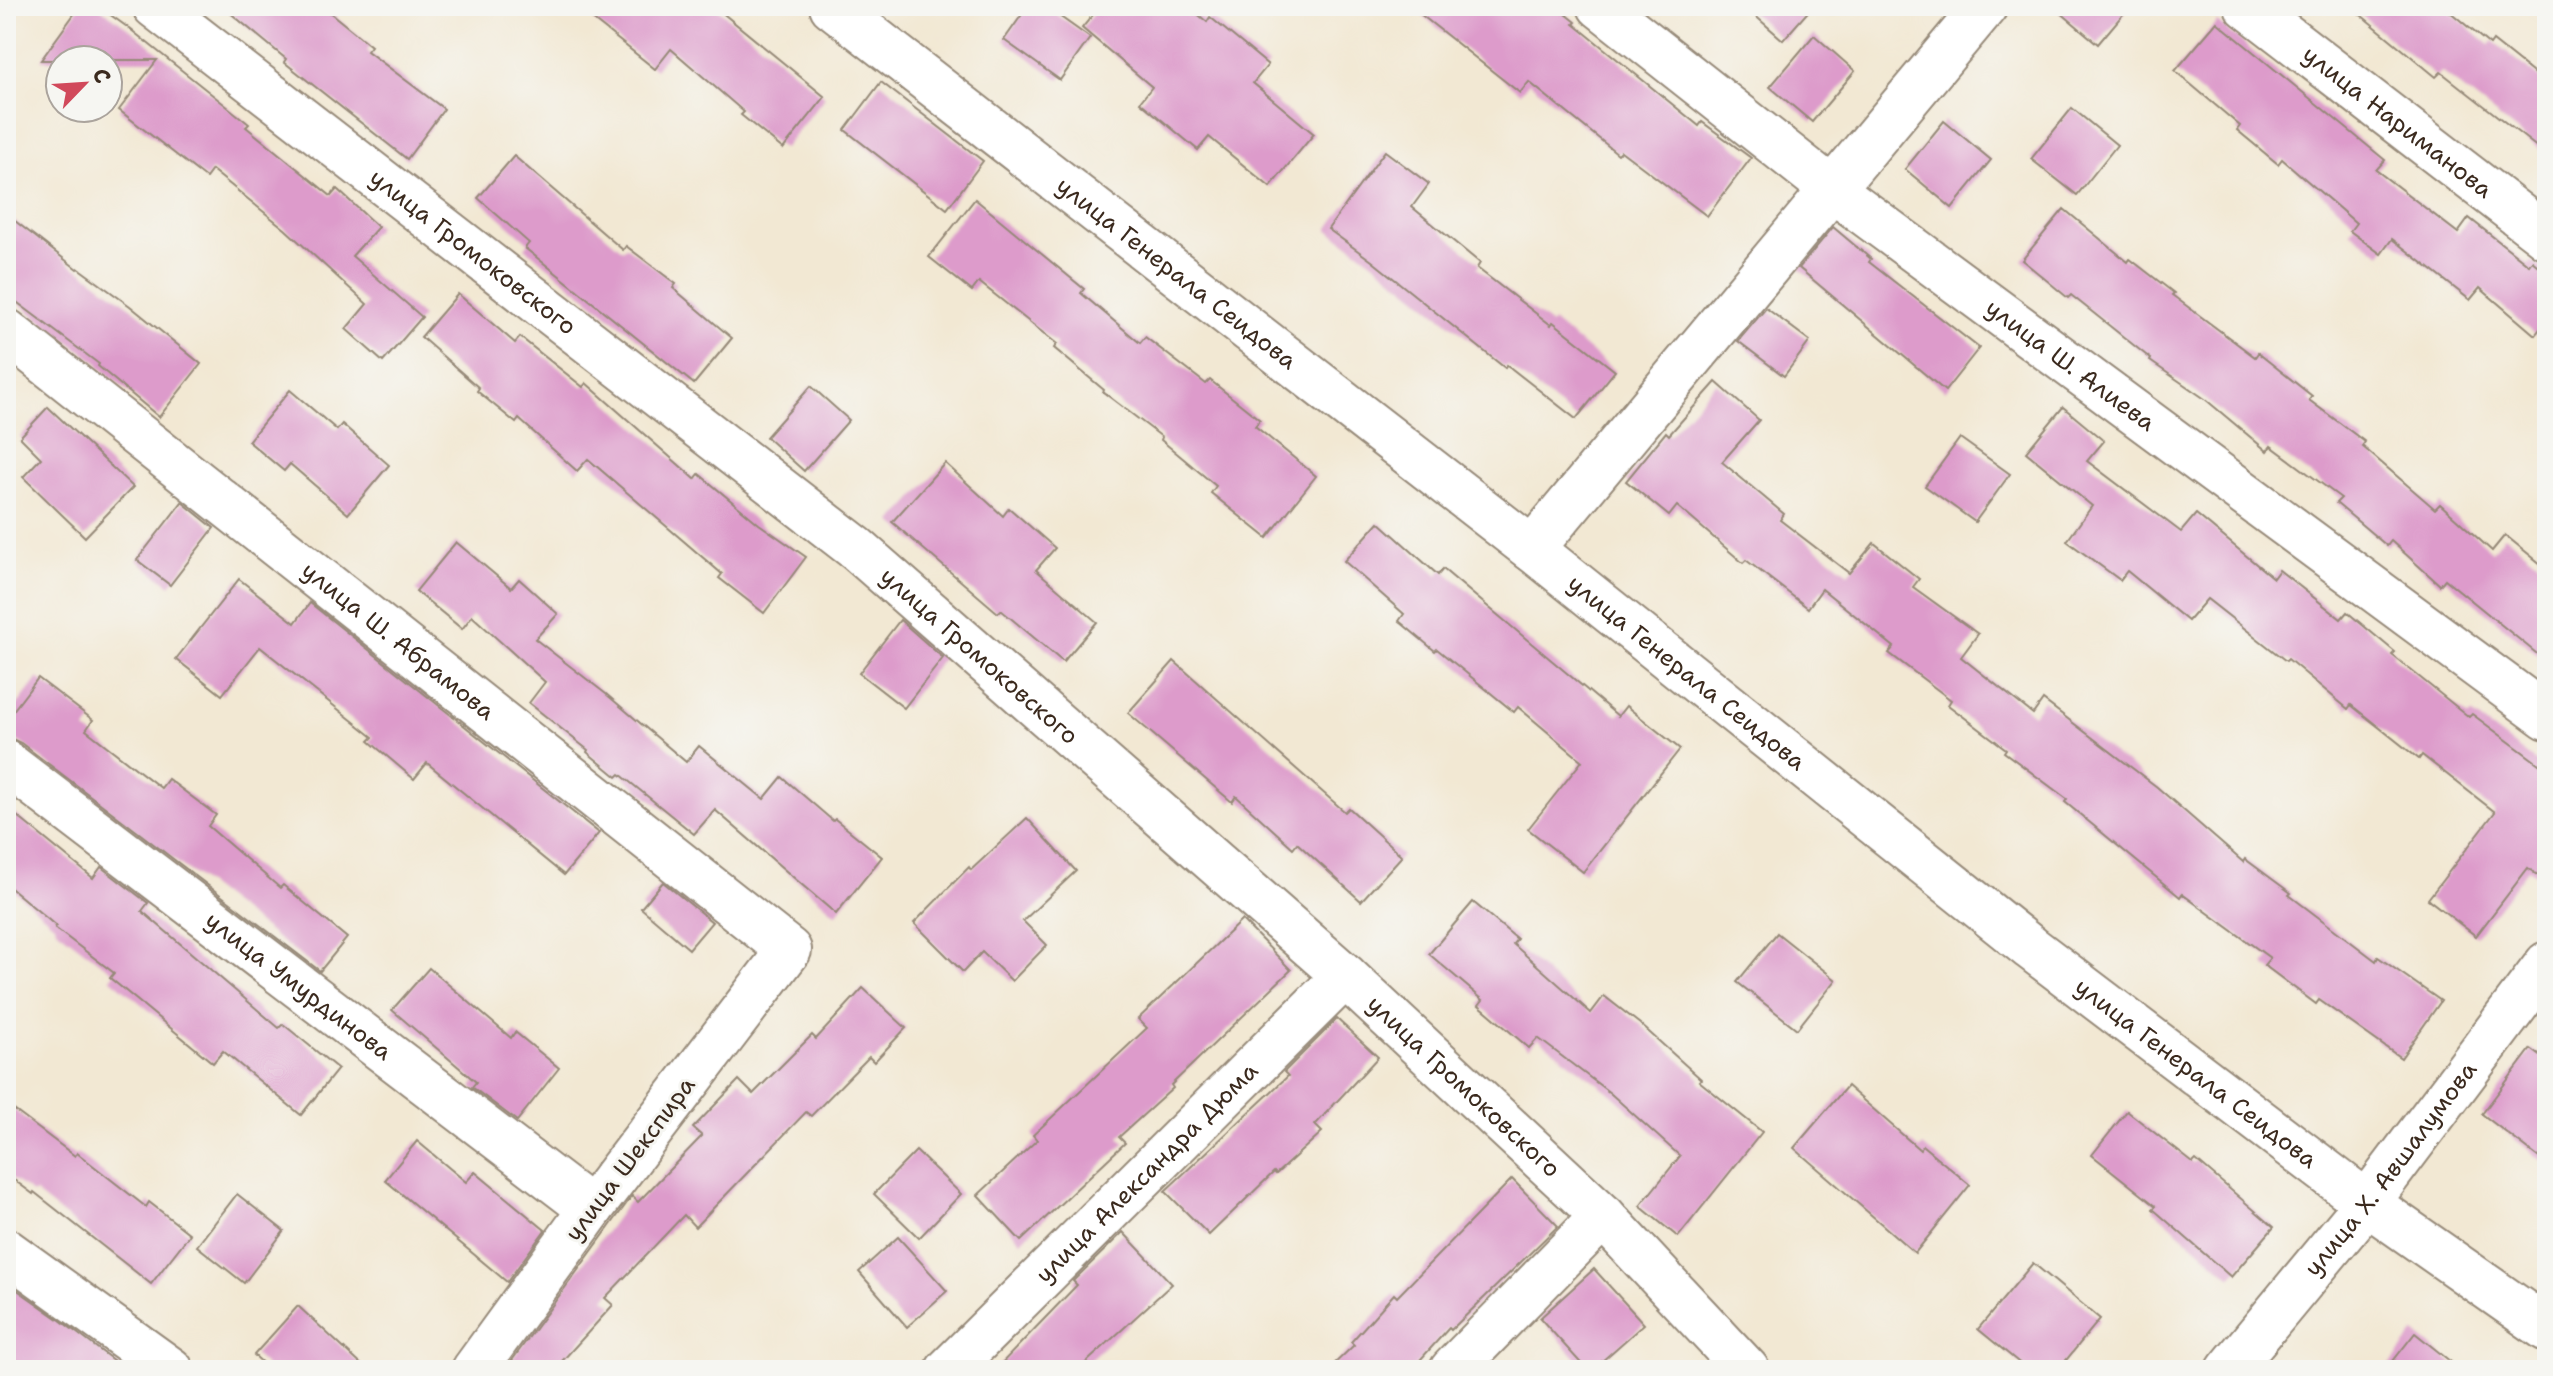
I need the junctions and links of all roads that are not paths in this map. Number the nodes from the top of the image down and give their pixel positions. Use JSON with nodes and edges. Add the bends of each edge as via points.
{"nodes":[{"id":1,"x":155,"y":6,"type":"edge"},
{"id":2,"x":832,"y":6,"type":"edge"},
{"id":3,"x":1600,"y":6,"type":"edge"},
{"id":4,"x":1985,"y":6,"type":"edge"},
{"id":5,"x":2247,"y":6,"type":"edge"},
{"id":6,"x":1833,"y":190,"type":"junction"},
{"id":7,"x":2547,"y":237,"type":"edge"},
{"id":8,"x":6,"y":331,"type":"edge"},
{"id":9,"x":1532,"y":549,"type":"junction"},
{"id":10,"x":2547,"y":717,"type":"edge"},
{"id":11,"x":6,"y":763,"type":"edge"},
{"id":12,"x":789,"y":950,"type":"joint"},
{"id":13,"x":2547,"y":964,"type":"edge"},
{"id":14,"x":1345,"y":976,"type":"junction"},
{"id":15,"x":2367,"y":1203,"type":"junction"},
{"id":16,"x":591,"y":1209,"type":"junction"},
{"id":17,"x":1603,"y":1216,"type":"junction"},
{"id":18,"x":6,"y":1251,"type":"edge"},
{"id":19,"x":2547,"y":1329,"type":"edge"},
{"id":20,"x":171,"y":1370,"type":"edge"},
{"id":21,"x":474,"y":1370,"type":"edge"},
{"id":22,"x":948,"y":1370,"type":"edge"},
{"id":23,"x":1452,"y":1370,"type":"edge"},
{"id":24,"x":1747,"y":1370,"type":"edge"},
{"id":25,"x":2229,"y":1370,"type":"edge"}],
"edges":[{"from":1,"to":14,"type":"street","name":"улица Громоковского","via":[[857,549]]},
{"from":2,"to":9,"type":"street","name":"улица Генерала Сеидова"},
{"from":3,"to":6,"type":"street","name":"улица Ш. Алиева"},
{"from":4,"to":6,"type":"street"},
{"from":5,"to":7,"type":"street","name":"улица Нариманова"},
{"from":6,"to":9,"type":"street"},
{"from":6,"to":10,"type":"street","name":"улица Ш. Алиева"},
{"from":8,"to":12,"type":"street","name":"улица Ш. Абрамова"},
{"from":9,"to":15,"type":"street","name":"улица Генерала Сеидова","via":[[2031,948]]},
{"from":11,"to":16,"type":"street","name":"улица Умурдинова"},
{"from":12,"to":16,"type":"street","name":"улица Шекспира"},
{"from":13,"to":15,"type":"street","name":"улица Х. Авшалумова"},
{"from":14,"to":17,"type":"street","name":"улица Громоковского"},
{"from":14,"to":22,"type":"street","name":"улица Александра Дюма"},
{"from":15,"to":19,"type":"street","name":"улица Генерала Сеидова"},
{"from":15,"to":25,"type":"street","name":"улица Х. Авшалумова"},
{"from":16,"to":21,"type":"street","name":"улица Шекспира"},
{"from":17,"to":23,"type":"street"},
{"from":17,"to":24,"type":"street","name":"улица Громоковского"},
{"from":18,"to":20,"type":"street"}]}
